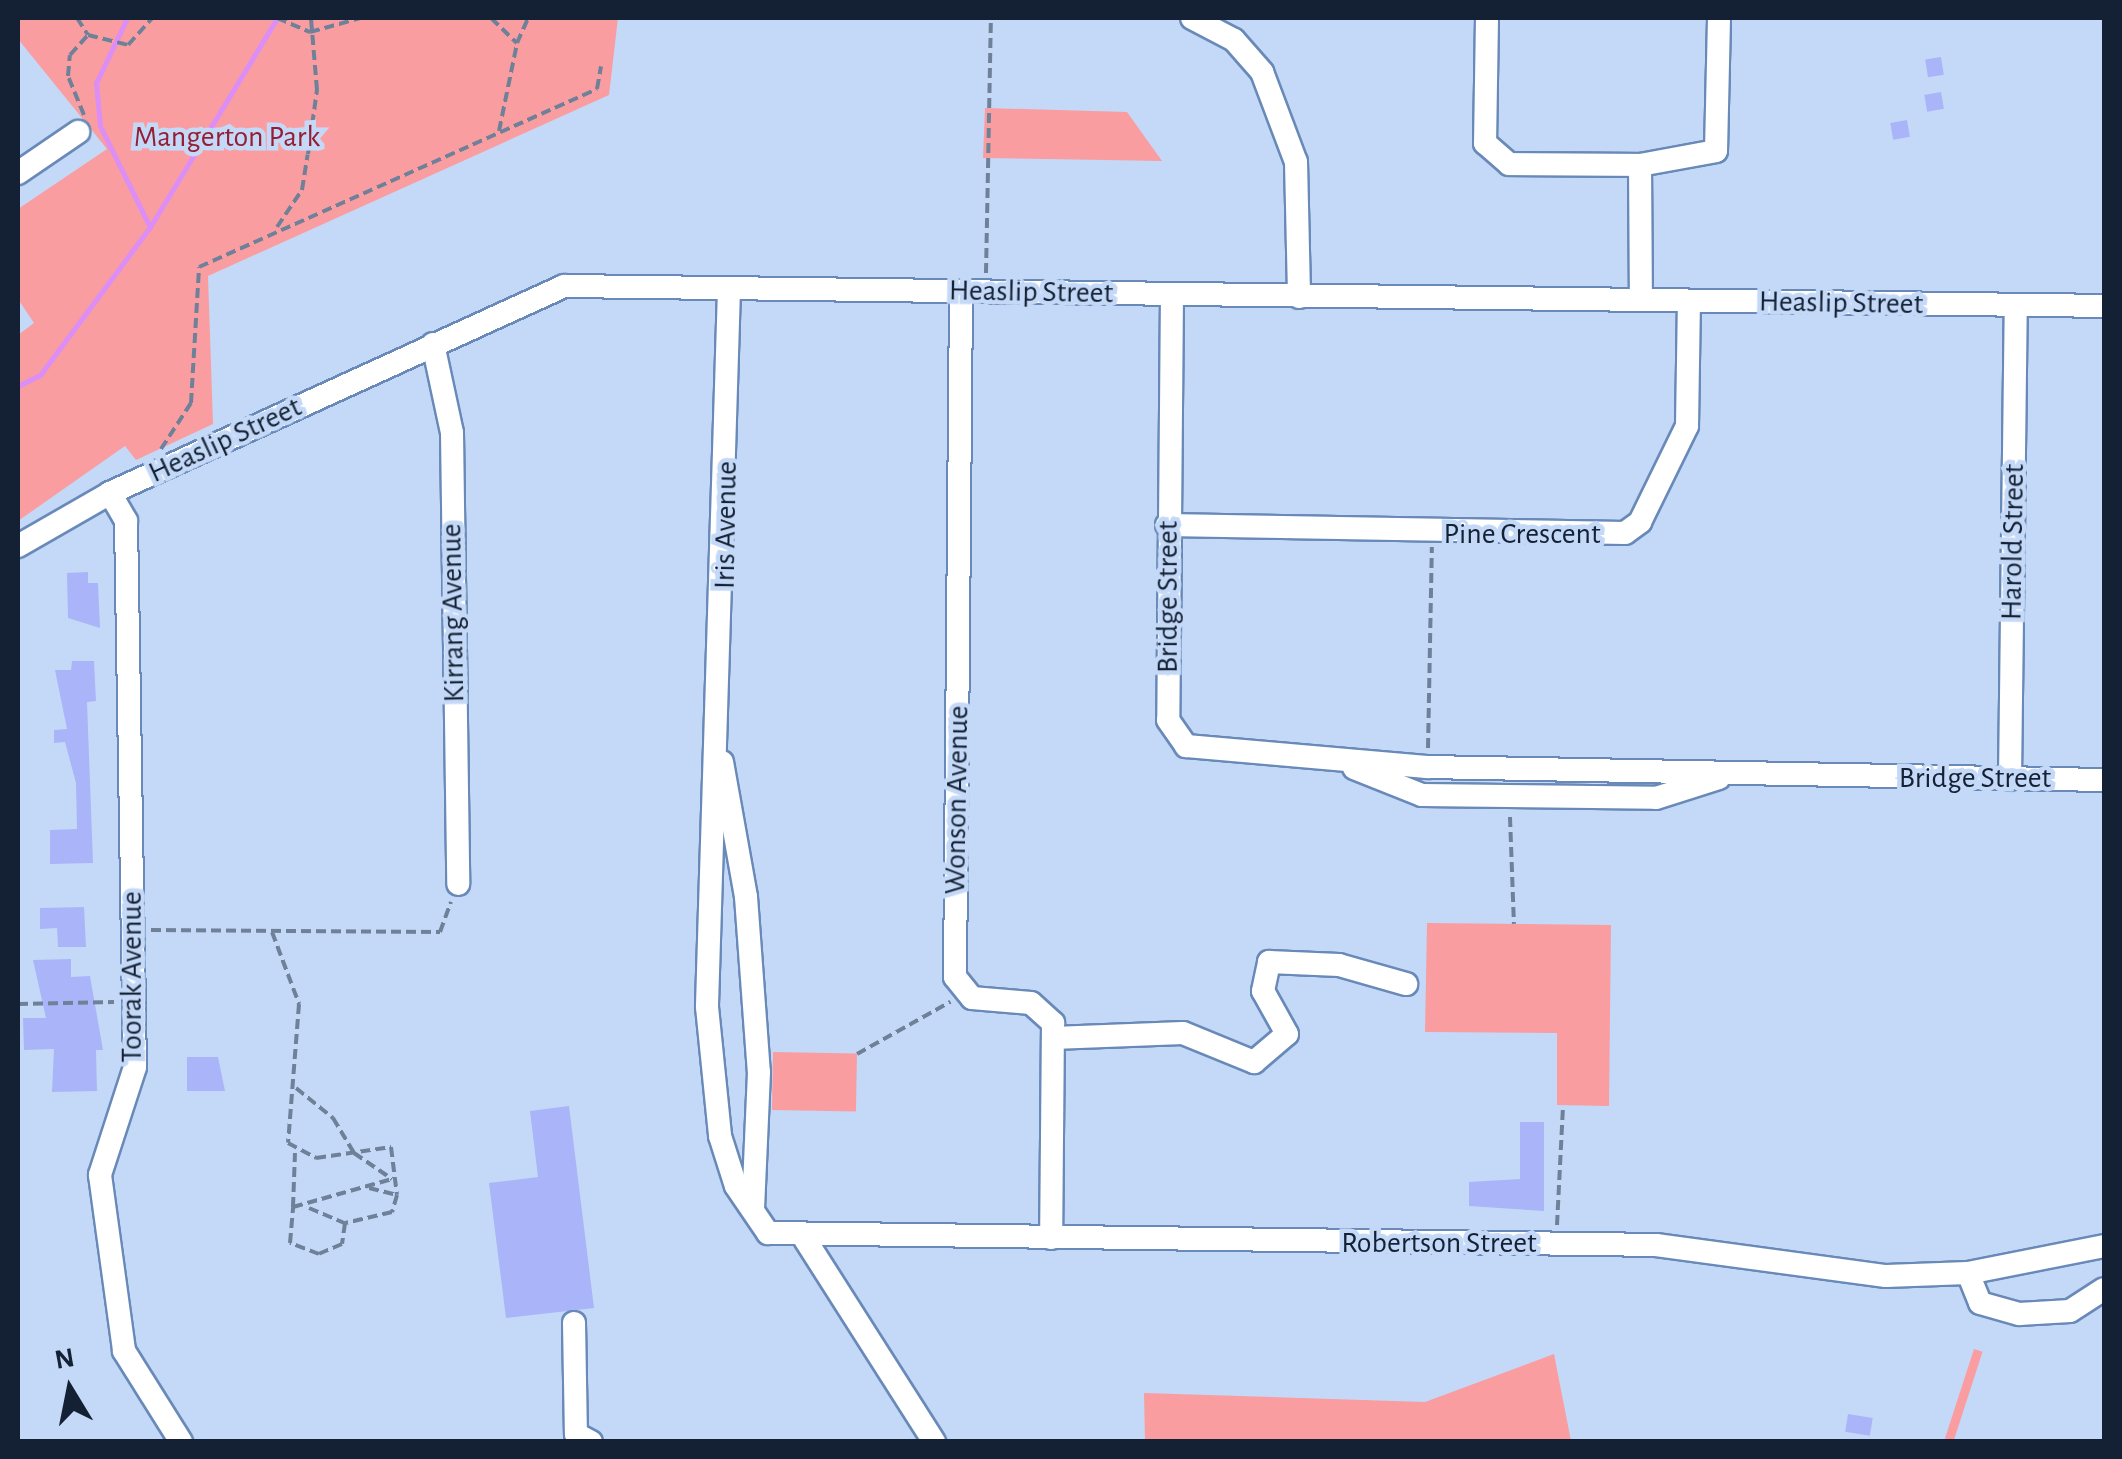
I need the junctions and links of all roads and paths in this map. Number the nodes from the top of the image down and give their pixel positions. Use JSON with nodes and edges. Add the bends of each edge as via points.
{"nodes":[{"id":1,"x":77,"y":18,"type":"edge"},
{"id":2,"x":152,"y":18,"type":"edge"},
{"id":3,"x":277,"y":18,"type":"edge"},
{"id":4,"x":311,"y":18,"type":"edge"},
{"id":5,"x":361,"y":18,"type":"edge"},
{"id":6,"x":491,"y":18,"type":"edge"},
{"id":7,"x":528,"y":18,"type":"edge"},
{"id":8,"x":991,"y":18,"type":"edge"},
{"id":9,"x":1192,"y":18,"type":"edge"},
{"id":10,"x":1487,"y":18,"type":"edge"},
{"id":11,"x":1718,"y":18,"type":"edge"},
{"id":12,"x":1232,"y":29,"type":"edge"},
{"id":13,"x":310,"y":32,"type":"junction"},
{"id":14,"x":88,"y":35,"type":"junction"},
{"id":15,"x":516,"y":43,"type":"junction"},
{"id":16,"x":601,"y":66,"type":"dead end"},
{"id":17,"x":78,"y":132,"type":"joint"},
{"id":18,"x":498,"y":132,"type":"junction"},
{"id":19,"x":1640,"y":165,"type":"junction"},
{"id":20,"x":18,"y":174,"type":"edge"},
{"id":21,"x":274,"y":231,"type":"junction"},
{"id":22,"x":730,"y":289,"type":"junction"},
{"id":23,"x":962,"y":292,"type":"junction"},
{"id":24,"x":986,"y":292,"type":"junction"},
{"id":25,"x":1172,"y":294,"type":"junction"},
{"id":26,"x":1298,"y":297,"type":"junction"},
{"id":27,"x":1641,"y":300,"type":"junction"},
{"id":28,"x":1689,"y":301,"type":"junction"},
{"id":29,"x":2016,"y":305,"type":"junction"},
{"id":30,"x":2104,"y":306,"type":"edge"},
{"id":31,"x":432,"y":344,"type":"junction"},
{"id":32,"x":162,"y":468,"type":"junction"},
{"id":33,"x":110,"y":493,"type":"junction"},
{"id":34,"x":1168,"y":525,"type":"junction"},
{"id":35,"x":1432,"y":535,"type":"junction"},
{"id":36,"x":18,"y":546,"type":"edge"},
{"id":37,"x":1332,"y":759,"type":"junction"},
{"id":38,"x":722,"y":762,"type":"junction"},
{"id":39,"x":1428,"y":767,"type":"junction"},
{"id":40,"x":1725,"y":776,"type":"junction"},
{"id":41,"x":2010,"y":778,"type":"junction"},
{"id":42,"x":2104,"y":780,"type":"edge"},
{"id":43,"x":1510,"y":797,"type":"junction"},
{"id":44,"x":458,"y":884,"type":"joint"},
{"id":45,"x":1514,"y":924,"type":"dead end"},
{"id":46,"x":133,"y":930,"type":"junction"},
{"id":47,"x":272,"y":932,"type":"junction"},
{"id":48,"x":1406,"y":984,"type":"dead end"},
{"id":49,"x":968,"y":993,"type":"junction"},
{"id":50,"x":115,"y":1002,"type":"dead end"},
{"id":51,"x":18,"y":1004,"type":"edge"},
{"id":52,"x":1053,"y":1038,"type":"junction"},
{"id":53,"x":857,"y":1054,"type":"dead end"},
{"id":54,"x":296,"y":1088,"type":"junction"},
{"id":55,"x":1563,"y":1105,"type":"dead end"},
{"id":56,"x":295,"y":1153,"type":"junction"},
{"id":57,"x":354,"y":1153,"type":"junction"},
{"id":58,"x":392,"y":1179,"type":"junction"},
{"id":59,"x":369,"y":1188,"type":"junction"},
{"id":60,"x":397,"y":1195,"type":"junction"},
{"id":61,"x":308,"y":1207,"type":"junction"},
{"id":62,"x":292,"y":1208,"type":"junction"},
{"id":63,"x":753,"y":1210,"type":"junction"},
{"id":64,"x":346,"y":1223,"type":"junction"},
{"id":65,"x":768,"y":1234,"type":"joint"},
{"id":66,"x":803,"y":1236,"type":"junction"},
{"id":67,"x":1050,"y":1238,"type":"junction"},
{"id":68,"x":1556,"y":1244,"type":"junction"},
{"id":69,"x":2104,"y":1246,"type":"edge"},
{"id":70,"x":1968,"y":1273,"type":"junction"},
{"id":71,"x":2104,"y":1289,"type":"edge"},
{"id":72,"x":574,"y":1323,"type":"dead end"},
{"id":73,"x":182,"y":1442,"type":"edge"},
{"id":74,"x":591,"y":1442,"type":"edge"},
{"id":75,"x":934,"y":1442,"type":"edge"}],
"edges":[{"from":1,"to":14,"type":"path"},
{"from":2,"to":14,"type":"path","via":[[128,45]]},
{"from":3,"to":13,"type":"path"},
{"from":4,"to":13,"type":"path"},
{"from":5,"to":13,"type":"path"},
{"from":6,"to":15,"type":"path"},
{"from":7,"to":15,"type":"path"},
{"from":8,"to":24,"type":"path"},
{"from":9,"to":12,"type":"street"},
{"from":10,"to":19,"type":"street","via":[[1485,143],[1509,164]]},
{"from":11,"to":19,"type":"street","via":[[1716,152]]},
{"from":12,"to":26,"type":"street","via":[[1262,72],[1296,162]]},
{"from":13,"to":21,"type":"path","via":[[317,90],[305,172]]},
{"from":14,"to":17,"type":"path","via":[[70,55],[86,120]]},
{"from":15,"to":18,"type":"path"},
{"from":16,"to":18,"type":"path","via":[[597,89]]},
{"from":17,"to":20,"type":"street"},
{"from":18,"to":21,"type":"path"},
{"from":19,"to":27,"type":"street"},
{"from":21,"to":32,"type":"path","via":[[199,267],[192,403],[160,439]]},
{"from":22,"to":23,"type":"street","name":"Heaslip Street"},
{"from":22,"to":31,"type":"street","name":"Heaslip Street","via":[[564,286]]},
{"from":22,"to":38,"type":"street","name":"Iris Avenue"},
{"from":23,"to":24,"type":"street","name":"Heaslip Street"},
{"from":23,"to":49,"type":"street","name":"Wonson Avenue","via":[[955,977]]},
{"from":24,"to":25,"type":"street","name":"Heaslip Street"},
{"from":25,"to":26,"type":"street","name":"Heaslip Street"},
{"from":25,"to":34,"type":"street","name":"Bridge Street"},
{"from":26,"to":27,"type":"street","name":"Heaslip Street"},
{"from":27,"to":28,"type":"street","name":"Heaslip Street"},
{"from":28,"to":29,"type":"street","name":"Heaslip Street"},
{"from":28,"to":35,"type":"street","name":"Pine Crescent","via":[[1687,426],[1640,522],[1625,533]]},
{"from":29,"to":30,"type":"street","name":"Heaslip Street"},
{"from":29,"to":41,"type":"street","name":"Harold Street"},
{"from":31,"to":32,"type":"street","name":"Heaslip Street"},
{"from":31,"to":44,"type":"street","name":"Kirrang Avenue","via":[[452,432]]},
{"from":32,"to":33,"type":"street","name":"Heaslip Street"},
{"from":33,"to":36,"type":"street","name":"Heaslip Street"},
{"from":33,"to":46,"type":"street","name":"Toorak Avenue","via":[[126,521]]},
{"from":34,"to":35,"type":"street","name":"Pine Crescent"},
{"from":34,"to":37,"type":"street","name":"Bridge Street","via":[[1168,720],[1186,746]]},
{"from":35,"to":39,"type":"path"},
{"from":37,"to":39,"type":"street","name":"Bridge Street"},
{"from":37,"to":43,"type":"street","name":"Bridge Street","via":[[1422,795]]},
{"from":38,"to":63,"type":"street","name":"Iris Avenue","via":[[746,897],[760,1072]]},
{"from":38,"to":63,"type":"street","name":"Iris Avenue","via":[[708,802],[708,1007],[720,1136]]},
{"from":39,"to":40,"type":"street","name":"Bridge Street"},
{"from":40,"to":41,"type":"street","name":"Bridge Street"},
{"from":40,"to":43,"type":"street","name":"Bridge Street","via":[[1656,798]]},
{"from":41,"to":42,"type":"street","name":"Bridge Street"},
{"from":43,"to":45,"type":"path"},
{"from":44,"to":47,"type":"path","via":[[440,932]]},
{"from":46,"to":47,"type":"path"},
{"from":46,"to":73,"type":"street","name":"Toorak Avenue","via":[[135,1067],[100,1175],[124,1352]]},
{"from":47,"to":54,"type":"path","via":[[299,1004]]},
{"from":48,"to":52,"type":"street","via":[[1339,965],[1269,962],[1262,990],[1286,1034],[1254,1062],[1183,1033]]},
{"from":49,"to":52,"type":"street","via":[[1031,1003],[1053,1023]]},
{"from":49,"to":53,"type":"path"},
{"from":50,"to":51,"type":"path"},
{"from":52,"to":67,"type":"street"},
{"from":54,"to":56,"type":"path"},
{"from":54,"to":57,"type":"path","via":[[333,1118]]},
{"from":55,"to":68,"type":"path"},
{"from":56,"to":57,"type":"path"},
{"from":56,"to":62,"type":"path"},
{"from":57,"to":58,"type":"path"},
{"from":57,"to":58,"type":"path","via":[[391,1147]]},
{"from":58,"to":59,"type":"path"},
{"from":58,"to":60,"type":"path"},
{"from":59,"to":60,"type":"path"},
{"from":59,"to":61,"type":"path"},
{"from":60,"to":64,"type":"path","via":[[392,1212]]},
{"from":61,"to":62,"type":"path"},
{"from":61,"to":64,"type":"path"},
{"from":62,"to":64,"type":"path","via":[[286,1224],[300,1252],[342,1244]]},
{"from":63,"to":65,"type":"street","name":"Iris Avenue"},
{"from":65,"to":66,"type":"street","name":"Robertson Street"},
{"from":66,"to":67,"type":"street","name":"Robertson Street"},
{"from":66,"to":75,"type":"street"},
{"from":67,"to":68,"type":"street","name":"Robertson Street"},
{"from":68,"to":70,"type":"street","name":"Robertson Street","via":[[1656,1245],[1886,1276]]},
{"from":69,"to":70,"type":"street","name":"Robertson Street"},
{"from":70,"to":71,"type":"street","via":[[1980,1303],[2019,1314],[2070,1312]]},
{"from":72,"to":74,"type":"street","via":[[576,1434]]}]}
